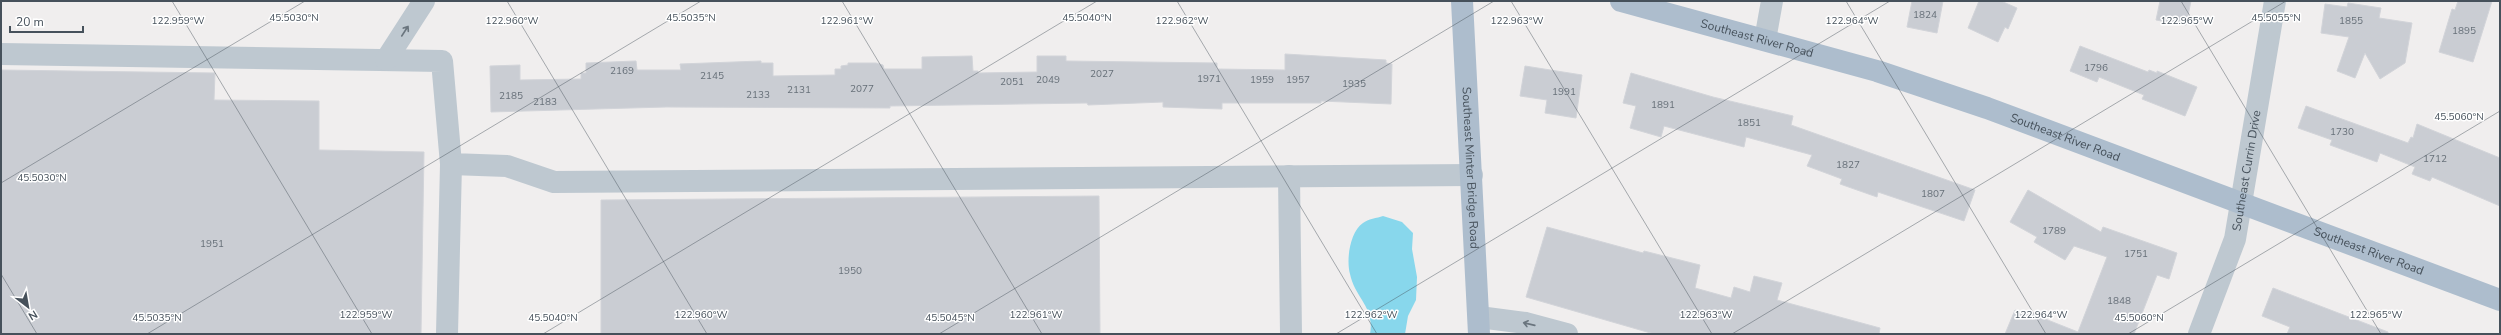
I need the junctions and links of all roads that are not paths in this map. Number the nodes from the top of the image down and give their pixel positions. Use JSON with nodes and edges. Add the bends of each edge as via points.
{"nodes":[{"id":1,"x":424,"y":1,"type":"edge"},
{"id":2,"x":1462,"y":1,"type":"edge"},
{"id":3,"x":1621,"y":1,"type":"edge"},
{"id":4,"x":1772,"y":1,"type":"edge"},
{"id":5,"x":2275,"y":1,"type":"edge"},
{"id":6,"x":1765,"y":40,"type":"junction"},
{"id":7,"x":1,"y":54,"type":"edge"},
{"id":8,"x":386,"y":60,"type":"junction"},
{"id":9,"x":451,"y":164,"type":"junction"},
{"id":10,"x":1472,"y":175,"type":"junction"},
{"id":11,"x":1290,"y":176,"type":"junction"},
{"id":12,"x":2240,"y":203,"type":"junction"},
{"id":13,"x":2500,"y":300,"type":"edge"},
{"id":14,"x":1479,"y":325,"type":"edge"},
{"id":15,"x":446,"y":334,"type":"edge"},
{"id":16,"x":1291,"y":334,"type":"edge"},
{"id":17,"x":1567,"y":334,"type":"edge"},
{"id":18,"x":2199,"y":334,"type":"edge"}],
"edges":[{"from":8,"to":1,"type":"street","one_way":true},
{"from":2,"to":10,"type":"main road","name":"Southeast Minter Bridge Road"},
{"from":3,"to":6,"type":"main road","name":"Southeast River Road"},
{"from":4,"to":6,"type":"street"},
{"from":5,"to":12,"type":"street","name":"Southeast Currin Drive"},
{"from":6,"to":12,"type":"main road","name":"Southeast River Road","via":[[1877,72],[1987,108]]},
{"from":7,"to":8,"type":"street"},
{"from":8,"to":9,"type":"street","via":[[442,61]]},
{"from":9,"to":11,"type":"street","via":[[507,166],[554,182]]},
{"from":9,"to":15,"type":"street"},
{"from":10,"to":11,"type":"street"},
{"from":10,"to":14,"type":"main road","name":"Southeast Minter Bridge Road"},
{"from":11,"to":16,"type":"street"},
{"from":12,"to":13,"type":"main road","name":"Southeast River Road"},
{"from":12,"to":18,"type":"street","name":"Southeast Currin Drive","via":[[2235,239]]},
{"from":17,"to":14,"type":"street","one_way":true,"via":[[1526,323]]}]}
